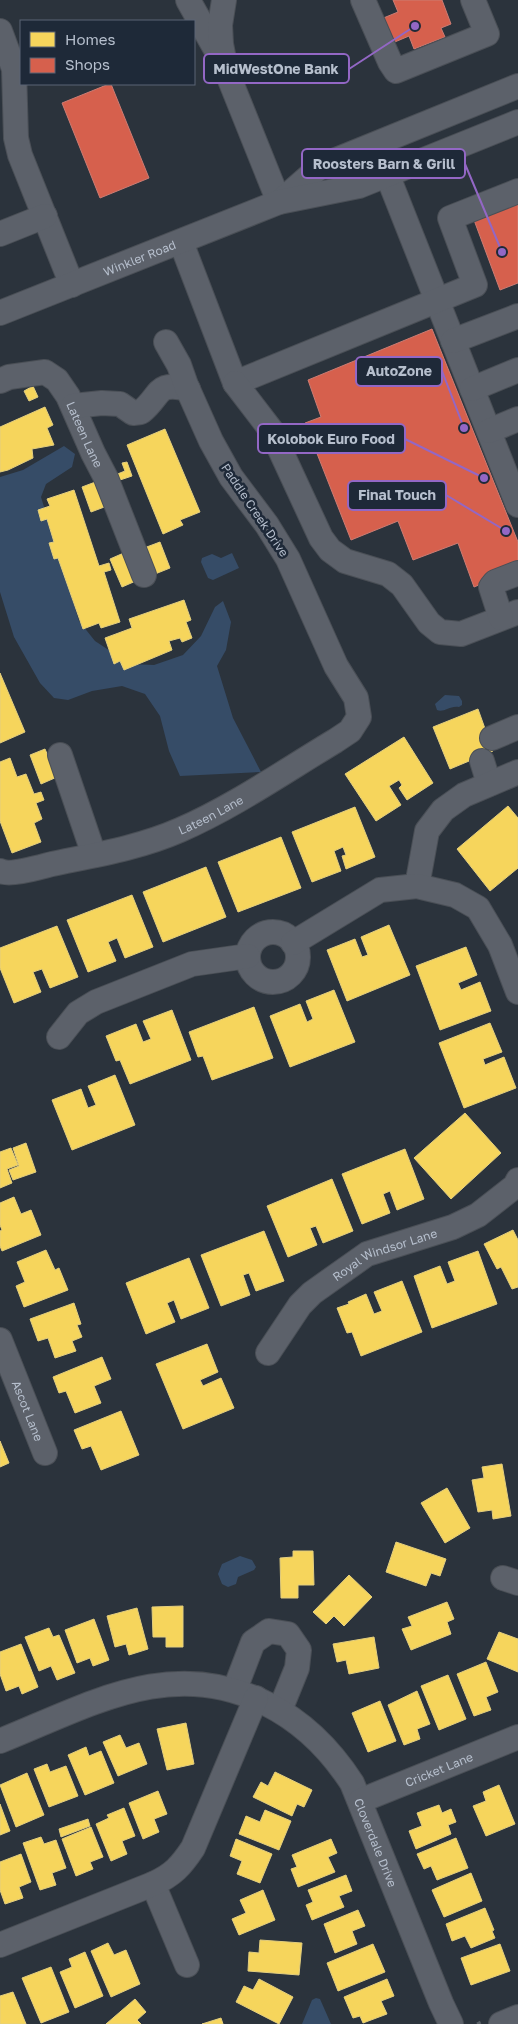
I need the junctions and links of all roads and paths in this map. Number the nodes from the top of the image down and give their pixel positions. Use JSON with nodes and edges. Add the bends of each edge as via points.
{"nodes":[{"id":1,"x":188,"y":0,"type":"edge"},
{"id":2,"x":224,"y":0,"type":"edge"},
{"id":3,"x":363,"y":0,"type":"edge"},
{"id":4,"x":473,"y":0,"type":"edge"},
{"id":5,"x":0,"y":31,"type":"edge"},
{"id":6,"x":226,"y":70,"type":"junction"},
{"id":7,"x":518,"y":86,"type":"edge"},
{"id":8,"x":518,"y":122,"type":"edge"},
{"id":9,"x":387,"y":174,"type":"junction"},
{"id":10,"x":518,"y":192,"type":"edge"},
{"id":11,"x":279,"y":202,"type":"junction"},
{"id":12,"x":45,"y":216,"type":"junction"},
{"id":13,"x":0,"y":234,"type":"edge"},
{"id":14,"x":181,"y":242,"type":"junction"},
{"id":15,"x":72,"y":285,"type":"junction"},
{"id":16,"x":438,"y":302,"type":"junction"},
{"id":17,"x":0,"y":313,"type":"edge"},
{"id":18,"x":518,"y":316,"type":"edge"},
{"id":19,"x":453,"y":341,"type":"junction"},
{"id":20,"x":166,"y":342,"type":"dead end"},
{"id":21,"x":518,"y":370,"type":"edge"},
{"id":22,"x":0,"y":381,"type":"edge"},
{"id":23,"x":235,"y":383,"type":"junction"},
{"id":24,"x":188,"y":389,"type":"junction"},
{"id":25,"x":472,"y":389,"type":"junction"},
{"id":26,"x":73,"y":406,"type":"junction"},
{"id":27,"x":518,"y":419,"type":"edge"},
{"id":28,"x":489,"y":431,"type":"junction"},
{"id":29,"x":512,"y":470,"type":"edge"},
{"id":30,"x":518,"y":505,"type":"edge"},
{"id":31,"x":518,"y":573,"type":"edge"},
{"id":32,"x":144,"y":575,"type":"dead end"},
{"id":33,"x":510,"y":615,"type":"edge"},
{"id":34,"x":343,"y":679,"type":"joint"},
{"id":35,"x":518,"y":727,"type":"edge"},
{"id":36,"x":492,"y":738,"type":"dead end"},
{"id":37,"x":60,"y":755,"type":"dead end"},
{"id":38,"x":482,"y":761,"type":"dead end"},
{"id":39,"x":518,"y":772,"type":"edge"},
{"id":40,"x":489,"y":784,"type":"junction"},
{"id":41,"x":94,"y":855,"type":"junction"},
{"id":42,"x":0,"y":871,"type":"edge"},
{"id":43,"x":417,"y":886,"type":"junction"},
{"id":44,"x":294,"y":943,"type":"junction"},
{"id":45,"x":248,"y":956,"type":"junction"},
{"id":46,"x":518,"y":992,"type":"edge"},
{"id":47,"x":59,"y":1037,"type":"dead end"},
{"id":48,"x":518,"y":1180,"type":"edge"},
{"id":49,"x":0,"y":1340,"type":"edge"},
{"id":50,"x":268,"y":1352,"type":"dead end"},
{"id":51,"x":7,"y":1378,"type":"edge"},
{"id":52,"x":45,"y":1453,"type":"dead end"},
{"id":53,"x":246,"y":1693,"type":"junction"},
{"id":54,"x":280,"y":1710,"type":"junction"},
{"id":55,"x":518,"y":1737,"type":"edge"},
{"id":56,"x":0,"y":1741,"type":"edge"},
{"id":57,"x":360,"y":1801,"type":"junction"},
{"id":58,"x":153,"y":1884,"type":"junction"},
{"id":59,"x":0,"y":1945,"type":"edge"},
{"id":60,"x":187,"y":1965,"type":"dead end"},
{"id":61,"x":518,"y":2017,"type":"edge"},
{"id":62,"x":451,"y":2024,"type":"edge"},
{"id":63,"x":501,"y":2024,"type":"edge"}],
"edges":[{"from":1,"to":6,"type":"street"},
{"from":2,"to":6,"type":"street","via":[[220,25]]},
{"from":3,"to":4,"type":"street","via":[[396,71],[487,34]]},
{"from":5,"to":12,"type":"street","via":[[14,69],[16,138],[20,155]]},
{"from":6,"to":11,"type":"street"},
{"from":7,"to":11,"type":"street","name":"Winkler Road","via":[[321,166]]},
{"from":8,"to":9,"type":"street","name":"Winkler Road"},
{"from":9,"to":11,"type":"street","name":"Winkler Road","via":[[359,186]]},
{"from":9,"to":16,"type":"street"},
{"from":10,"to":16,"type":"street","via":[[450,218],[475,286]]},
{"from":11,"to":14,"type":"street","name":"Winkler Road"},
{"from":12,"to":13,"type":"street"},
{"from":12,"to":15,"type":"street"},
{"from":14,"to":15,"type":"street","name":"Winkler Road"},
{"from":14,"to":23,"type":"street"},
{"from":15,"to":17,"type":"street","name":"Winkler Road"},
{"from":16,"to":19,"type":"street"},
{"from":16,"to":23,"type":"street"},
{"from":18,"to":19,"type":"street"},
{"from":19,"to":25,"type":"street"},
{"from":20,"to":24,"type":"street","name":"Paddle Creek Drive"},
{"from":21,"to":25,"type":"street"},
{"from":22,"to":26,"type":"street","name":"Lateen Lane","via":[[45,372],[57,380]]},
{"from":23,"to":33,"type":"street","via":[[270,430],[321,538],[330,550],[345,561],[388,574],[402,585],[428,623],[440,632],[461,634]]},
{"from":24,"to":26,"type":"street","via":[[164,387],[141,412],[133,413],[120,404]]},
{"from":24,"to":34,"type":"street","name":"Paddle Creek Drive","via":[[210,441],[227,470],[288,559]]},
{"from":25,"to":28,"type":"street"},
{"from":26,"to":32,"type":"street","name":"Lateen Lane","via":[[106,478]]},
{"from":27,"to":28,"type":"street"},
{"from":28,"to":29,"type":"street"},
{"from":29,"to":30,"type":"street"},
{"from":31,"to":33,"type":"street","via":[[491,586]]},
{"from":34,"to":41,"type":"street","name":"Lateen Lane","via":[[356,698],[359,717],[350,731],[180,830],[142,844]]},
{"from":35,"to":36,"type":"street"},
{"from":37,"to":41,"type":"street"},
{"from":38,"to":40,"type":"street"},
{"from":39,"to":40,"type":"street"},
{"from":40,"to":43,"type":"street","via":[[464,795],[443,810],[426,831]]},
{"from":41,"to":42,"type":"street","name":"Lateen Lane","via":[[24,870]]},
{"from":43,"to":44,"type":"street","via":[[380,890]]},
{"from":43,"to":46,"type":"street","via":[[455,895],[478,908],[500,945]]},
{"from":44,"to":45,"type":"street","via":[[280,933],[271,932],[254,940]]},
{"from":44,"to":45,"type":"street","via":[[297,951],[295,968],[283,980],[274,982],[258,977],[249,964]]},
{"from":45,"to":47,"type":"street","via":[[192,964],[96,1002],[78,1013]]},
{"from":48,"to":50,"type":"street","name":"Royal Windsor Lane","via":[[515,1186],[478,1214],[453,1227],[367,1254],[312,1293]]},
{"from":49,"to":51,"type":"street","name":"Ascot Lane"},
{"from":51,"to":52,"type":"street","name":"Ascot Lane"},
{"from":53,"to":54,"type":"street","name":"Cloverdale Drive"},
{"from":53,"to":54,"type":"street","via":[[254,1642],[269,1632],[288,1634],[299,1650],[297,1668]]},
{"from":53,"to":56,"type":"street","name":"Cloverdale Drive","via":[[214,1684],[152,1685],[90,1704]]},
{"from":53,"to":58,"type":"street","via":[[192,1848],[169,1877]]},
{"from":54,"to":57,"type":"street","name":"Cloverdale Drive","via":[[302,1724],[340,1765]]},
{"from":55,"to":57,"type":"street","name":"Cricket Lane"},
{"from":57,"to":62,"type":"street","name":"Cloverdale Drive"},
{"from":58,"to":59,"type":"street"},
{"from":58,"to":60,"type":"street"},
{"from":61,"to":63,"type":"street"}]}
